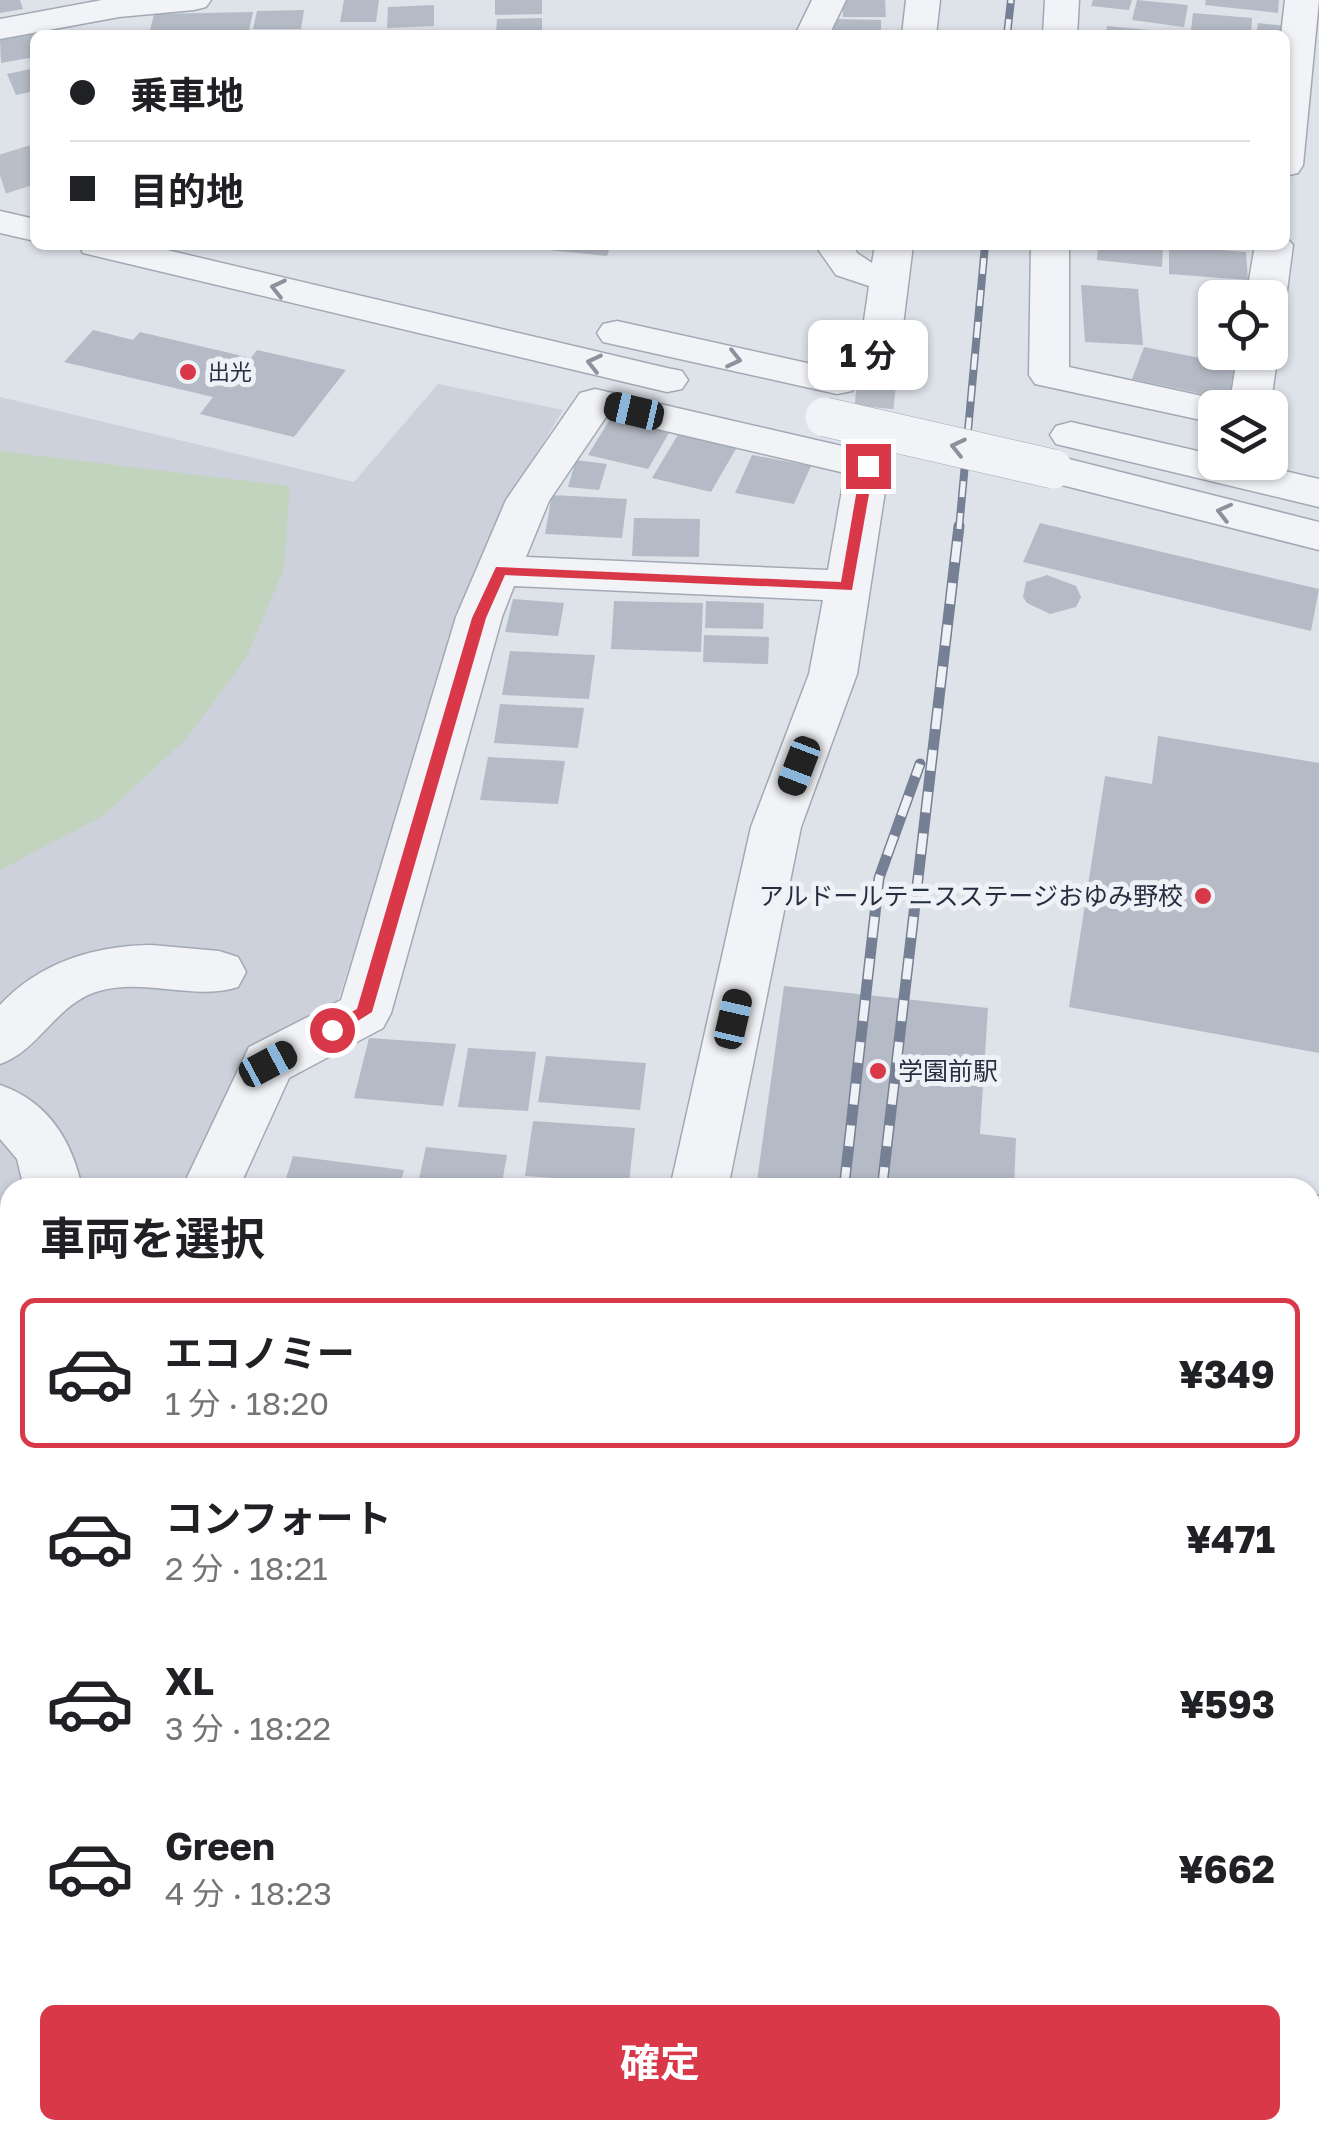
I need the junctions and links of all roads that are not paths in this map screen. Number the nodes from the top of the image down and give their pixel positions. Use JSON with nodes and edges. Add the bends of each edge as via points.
{"nodes":[{"id":1,"x":194,"y":0,"type":"edge"},
{"id":2,"x":829,"y":0,"type":"edge"},
{"id":3,"x":923,"y":0,"type":"edge"},
{"id":4,"x":1062,"y":0,"type":"edge"},
{"id":5,"x":1302,"y":0,"type":"edge"},
{"id":6,"x":62,"y":8,"type":"edge"},
{"id":7,"x":0,"y":29,"type":"edge"},
{"id":8,"x":814,"y":30,"type":"edge"},
{"id":9,"x":920,"y":30,"type":"edge"},
{"id":10,"x":1060,"y":30,"type":"edge"},
{"id":11,"x":1291,"y":182,"type":"edge"},
{"id":12,"x":0,"y":193,"type":"edge"},
{"id":13,"x":30,"y":200,"type":"edge"},
{"id":14,"x":0,"y":222,"type":"edge"},
{"id":15,"x":30,"y":229,"type":"edge"},
{"id":16,"x":122,"y":250,"type":"edge"},
{"id":17,"x":248,"y":250,"type":"edge"},
{"id":18,"x":836,"y":250,"type":"edge"},
{"id":19,"x":1050,"y":250,"type":"edge"},
{"id":20,"x":1273,"y":250,"type":"edge"},
{"id":21,"x":892,"y":262,"type":"edge"},
{"id":22,"x":1269,"y":280,"type":"edge"},
{"id":23,"x":881,"y":340,"type":"tunnel mouth"},
{"id":24,"x":831,"y":400,"type":"junction"},
{"id":25,"x":1198,"y":406,"type":"edge"},
{"id":26,"x":1054,"y":450,"type":"junction"},
{"id":27,"x":1319,"y":493,"type":"edge"},
{"id":28,"x":1319,"y":536,"type":"edge"},
{"id":29,"x":500,"y":570,"type":"junction"},
{"id":30,"x":847,"y":586,"type":"junction"},
{"id":31,"x":219,"y":972,"type":"dead end"},
{"id":32,"x":0,"y":1042,"type":"edge"},
{"id":33,"x":0,"y":1108,"type":"edge"},
{"id":34,"x":52,"y":1178,"type":"edge"},
{"id":35,"x":215,"y":1178,"type":"edge"},
{"id":36,"x":701,"y":1178,"type":"edge"}],
"edges":[{"from":1,"to":6,"type":"street"},
{"from":2,"to":8,"type":"street"},
{"from":3,"to":9,"type":"street"},
{"from":4,"to":10,"type":"street"},
{"from":5,"to":11,"type":"street"},
{"from":6,"to":7,"type":"street"},
{"from":12,"to":13,"type":"street"},
{"from":14,"to":15,"type":"street"},
{"from":24,"to":16,"type":"street","one_way":true},
{"from":17,"to":24,"type":"street","one_way":true},
{"from":18,"to":21,"type":"street","via":[[862,276]]},
{"from":19,"to":25,"type":"street","via":[[1048,375]]},
{"from":20,"to":22,"type":"street"},
{"from":21,"to":23,"type":"street"},
{"from":24,"to":26,"type":"street","bridge":true},
{"from":26,"to":27,"type":"street"},
{"from":28,"to":26,"type":"street","one_way":true},
{"from":29,"to":30,"type":"street"},
{"from":29,"to":30,"type":"street","via":[[528,500],[596,402],[868,466]]},
{"from":29,"to":35,"type":"street","via":[[479,618],[364,1012],[268,1064]]},
{"from":30,"to":36,"type":"street","via":[[834,674],[776,827]]},
{"from":31,"to":32,"type":"street","via":[[135,963],[92,972],[49,989]]},
{"from":33,"to":34,"type":"street","via":[[22,1121],[49,1161]]}]}
